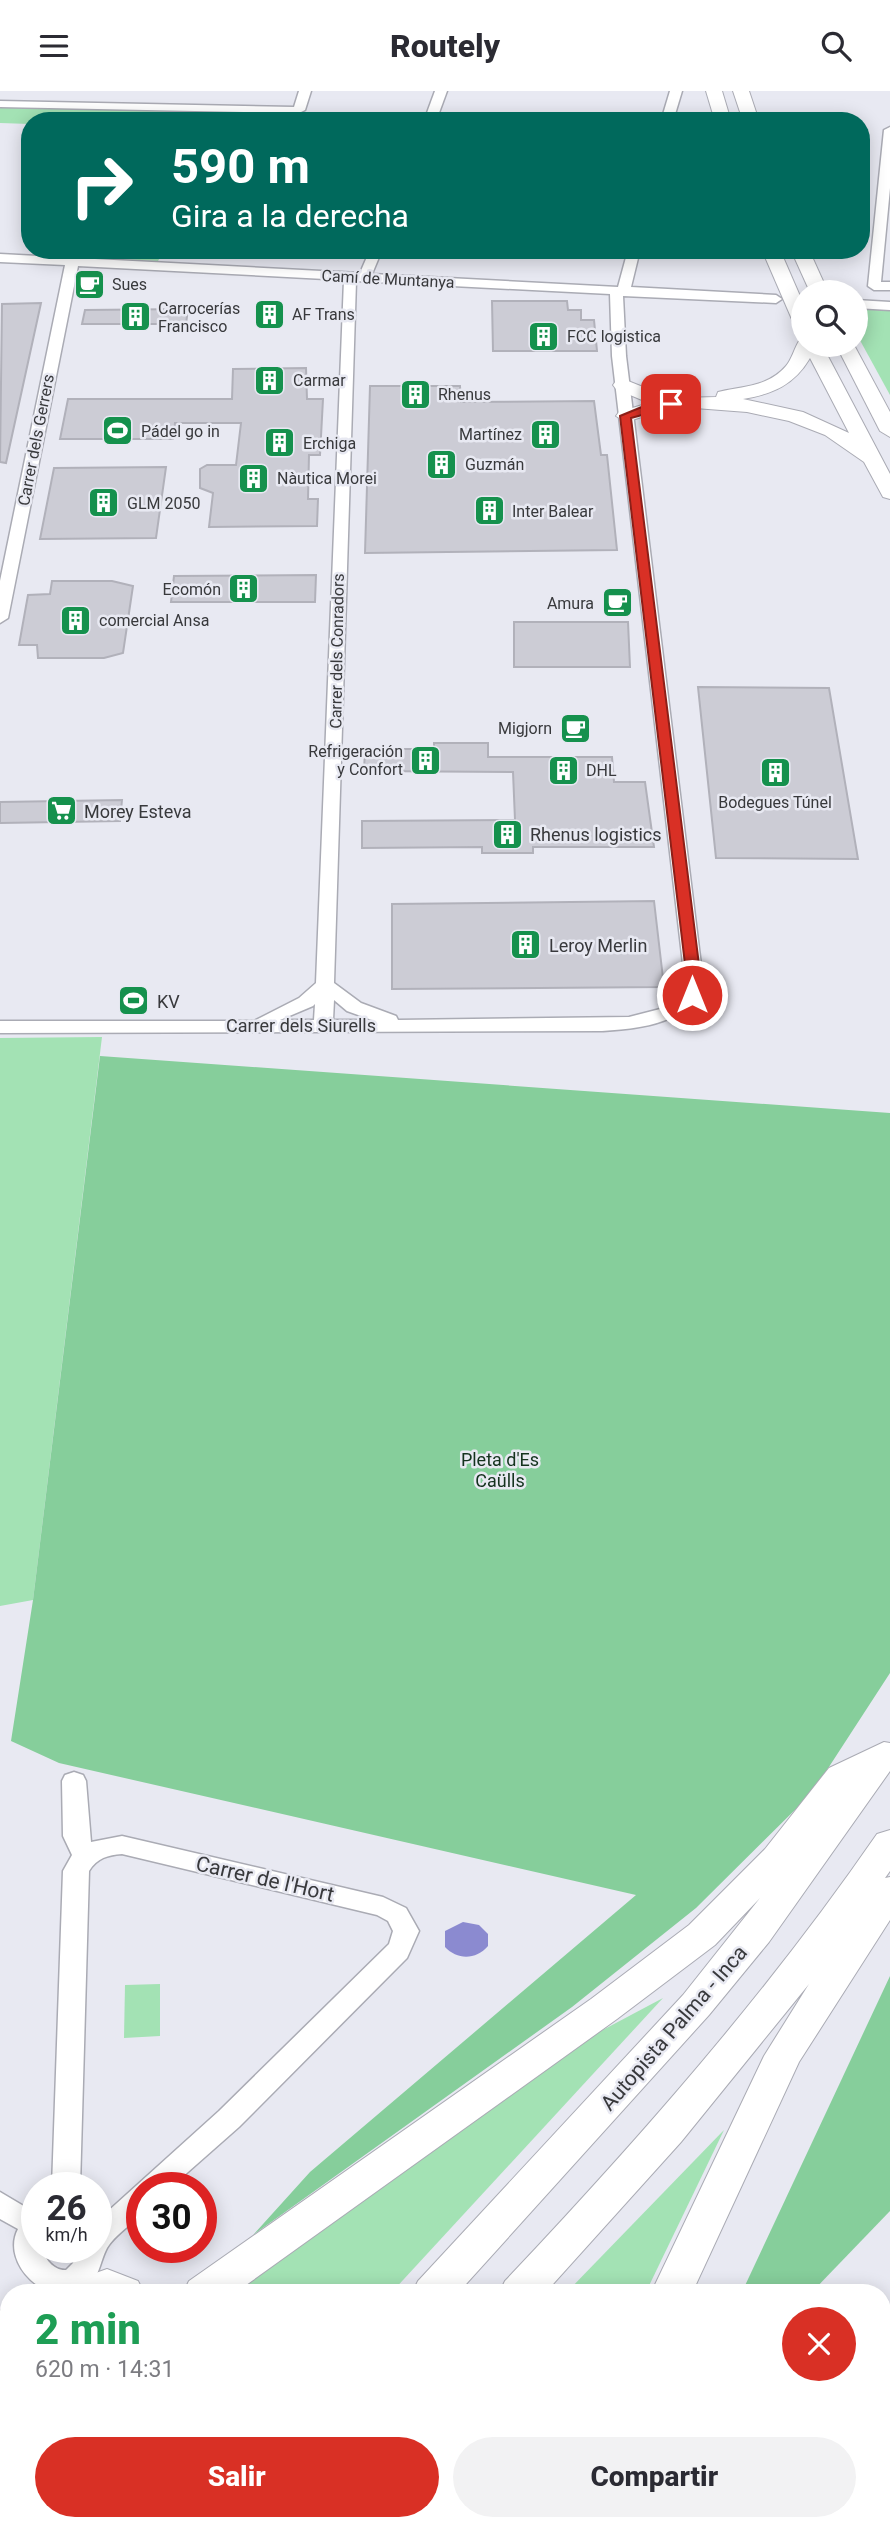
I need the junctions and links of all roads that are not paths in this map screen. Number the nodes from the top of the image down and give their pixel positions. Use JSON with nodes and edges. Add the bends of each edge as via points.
{"nodes":[{"id":1,"x":145,"y":91,"type":"edge"},
{"id":2,"x":305,"y":91,"type":"edge"},
{"id":3,"x":441,"y":91,"type":"edge"},
{"id":4,"x":676,"y":91,"type":"edge"},
{"id":5,"x":715,"y":91,"type":"edge"},
{"id":6,"x":741,"y":91,"type":"edge"},
{"id":7,"x":0,"y":104,"type":"edge"},
{"id":8,"x":137,"y":106,"type":"junction"},
{"id":9,"x":433,"y":112,"type":"edge"},
{"id":10,"x":670,"y":112,"type":"edge"},
{"id":11,"x":721,"y":112,"type":"edge"},
{"id":12,"x":748,"y":112,"type":"edge"},
{"id":13,"x":890,"y":130,"type":"edge"},
{"id":14,"x":0,"y":258,"type":"edge"},
{"id":15,"x":176,"y":259,"type":"edge"},
{"id":16,"x":370,"y":259,"type":"edge"},
{"id":17,"x":631,"y":259,"type":"edge"},
{"id":18,"x":775,"y":259,"type":"edge"},
{"id":19,"x":804,"y":259,"type":"edge"},
{"id":20,"x":72,"y":262,"type":"junction"},
{"id":21,"x":173,"y":267,"type":"junction"},
{"id":22,"x":357,"y":277,"type":"junction"},
{"id":23,"x":814,"y":280,"type":"edge"},
{"id":24,"x":890,"y":286,"type":"edge"},
{"id":25,"x":619,"y":296,"type":"junction"},
{"id":26,"x":791,"y":296,"type":"edge"},
{"id":27,"x":776,"y":299,"type":"dead end"},
{"id":28,"x":868,"y":305,"type":"edge"},
{"id":29,"x":890,"y":306,"type":"edge"},
{"id":30,"x":802,"y":357,"type":"edge"},
{"id":31,"x":819,"y":357,"type":"edge"},
{"id":32,"x":851,"y":357,"type":"edge"},
{"id":33,"x":623,"y":385,"type":"junction"},
{"id":34,"x":626,"y":416,"type":"junction"},
{"id":35,"x":890,"y":431,"type":"edge"},
{"id":36,"x":871,"y":459,"type":"junction"},
{"id":37,"x":890,"y":493,"type":"edge"},
{"id":38,"x":1,"y":609,"type":"edge"},
{"id":39,"x":326,"y":985,"type":"junction"},
{"id":40,"x":323,"y":1025,"type":"junction"},
{"id":41,"x":408,"y":1025,"type":"junction"},
{"id":42,"x":250,"y":1026,"type":"junction"},
{"id":43,"x":0,"y":1027,"type":"edge"},
{"id":44,"x":887,"y":1749,"type":"edge"},
{"id":45,"x":74,"y":1781,"type":"dead end"},
{"id":46,"x":890,"y":1843,"type":"edge"},
{"id":47,"x":85,"y":1856,"type":"junction"},
{"id":48,"x":890,"y":1890,"type":"edge"},
{"id":49,"x":66,"y":2172,"type":"edge"},
{"id":50,"x":170,"y":2172,"type":"edge"},
{"id":51,"x":0,"y":2203,"type":"edge"},
{"id":52,"x":21,"y":2218,"type":"edge"},
{"id":53,"x":126,"y":2227,"type":"edge"},
{"id":54,"x":23,"y":2265,"type":"edge"},
{"id":55,"x":102,"y":2272,"type":"edge"},
{"id":56,"x":218,"y":2281,"type":"edge"},
{"id":57,"x":440,"y":2284,"type":"edge"},
{"id":58,"x":527,"y":2284,"type":"edge"},
{"id":59,"x":675,"y":2284,"type":"edge"}],
"edges":[{"from":1,"to":8,"type":"street"},
{"from":2,"to":8,"type":"street","via":[[299,110]]},
{"from":3,"to":9,"type":"street"},
{"from":4,"to":10,"type":"street"},
{"from":5,"to":11,"type":"highway"},
{"from":6,"to":12,"type":"highway"},
{"from":7,"to":8,"type":"street"},
{"from":13,"to":24,"type":"street","via":[[874,286]]},
{"from":14,"to":20,"type":"street","name":"Camí de Muntanya"},
{"from":15,"to":21,"type":"street"},
{"from":16,"to":22,"type":"street"},
{"from":17,"to":25,"type":"street","name":"Carrer dels Siurells"},
{"from":18,"to":26,"type":"highway"},
{"from":19,"to":23,"type":"highway"},
{"from":20,"to":21,"type":"street","name":"Camí de Muntanya"},
{"from":20,"to":38,"type":"street","name":"Carrer dels Gerrers"},
{"from":21,"to":22,"type":"street","name":"Camí de Muntanya"},
{"from":22,"to":25,"type":"street","name":"Camí de Muntanya"},
{"from":22,"to":39,"type":"street","name":"Carrer dels Conradors"},
{"from":25,"to":27,"type":"street"},
{"from":25,"to":33,"type":"street","name":"Carrer dels Siurells"},
{"from":28,"to":29,"type":"street"},
{"from":30,"to":33,"type":"highway","via":[[792,374],[780,382],[737,395],[663,398],[639,394]]},
{"from":31,"to":36,"type":"highway"},
{"from":32,"to":35,"type":"highway"},
{"from":33,"to":34,"type":"street","name":"Carrer dels Siurells"},
{"from":34,"to":36,"type":"highway","via":[[671,404],[764,409],[818,424]]},
{"from":34,"to":41,"type":"street","name":"Carrer dels Siurells","via":[[694,981],[692,995],[679,1007],[635,1023]]},
{"from":36,"to":37,"type":"highway"},
{"from":39,"to":40,"type":"street","name":"Carrer dels Conradors"},
{"from":39,"to":41,"type":"street","via":[[354,1007]]},
{"from":39,"to":42,"type":"street","via":[[306,1002]]},
{"from":40,"to":41,"type":"street","name":"Carrer dels Siurells"},
{"from":40,"to":42,"type":"street","name":"Carrer dels Siurells"},
{"from":42,"to":43,"type":"street","name":"Carrer dels Siurells"},
{"from":44,"to":56,"type":"highway","via":[[841,1777],[778,1858],[702,1935]]},
{"from":44,"to":57,"type":"highway","name":"Autopista Palma - Inca","via":[[757,1932]]},
{"from":45,"to":47,"type":"street","via":[[76,1836]]},
{"from":46,"to":58,"type":"highway","via":[[748,2035]]},
{"from":47,"to":49,"type":"street","via":[[76,1871]]},
{"from":47,"to":50,"type":"street","name":"Carrer de l'Hort","via":[[102,1847],[122,1845],[383,1907],[407,1926],[408,1934],[398,1951]]},
{"from":48,"to":59,"type":"highway","via":[[783,2056]]},
{"from":51,"to":52,"type":"street"},
{"from":53,"to":55,"type":"street"},
{"from":54,"to":55,"type":"street","via":[[76,2283]]}]}
